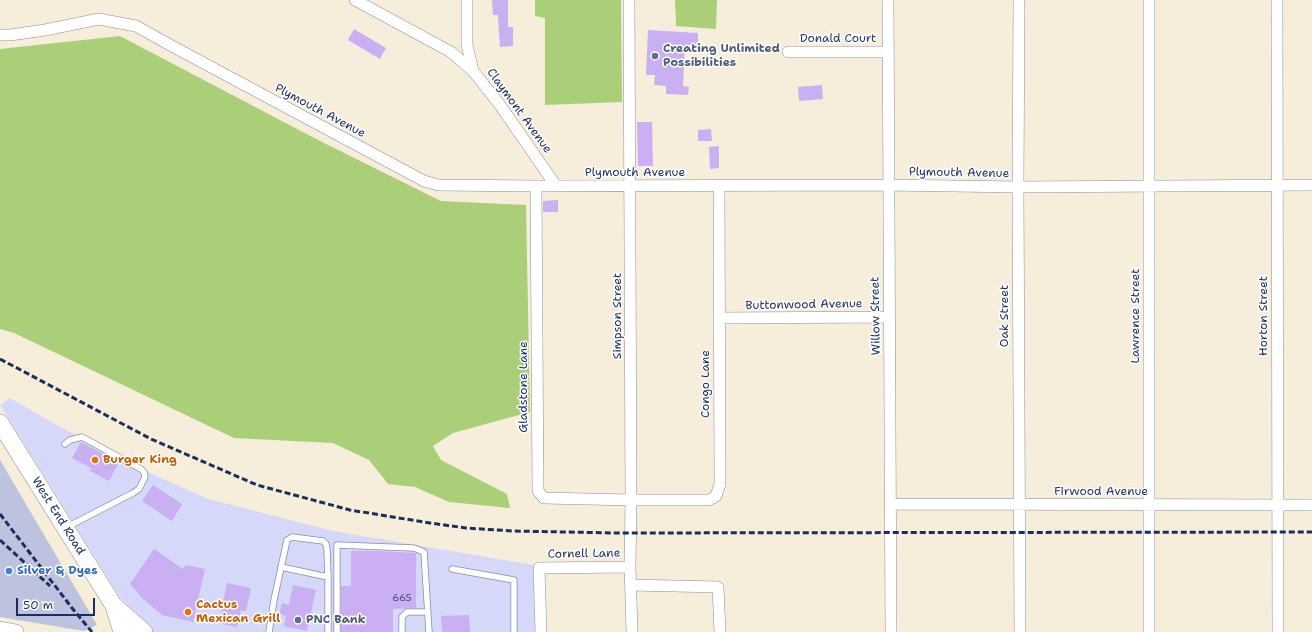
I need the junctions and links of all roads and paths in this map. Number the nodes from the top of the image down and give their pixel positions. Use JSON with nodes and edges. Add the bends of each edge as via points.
{"nodes":[{"id":1,"x":356,"y":0,"type":"edge"},
{"id":2,"x":467,"y":0,"type":"edge"},
{"id":3,"x":629,"y":0,"type":"edge"},
{"id":4,"x":888,"y":0,"type":"edge"},
{"id":5,"x":1019,"y":0,"type":"edge"},
{"id":6,"x":1149,"y":0,"type":"edge"},
{"id":7,"x":1277,"y":0,"type":"edge"},
{"id":8,"x":0,"y":35,"type":"edge"},
{"id":9,"x":788,"y":52,"type":"dead end"},
{"id":10,"x":887,"y":52,"type":"junction"},
{"id":11,"x":473,"y":71,"type":"junction"},
{"id":12,"x":888,"y":185,"type":"junction"},
{"id":13,"x":1276,"y":185,"type":"junction"},
{"id":14,"x":1312,"y":185,"type":"edge"},
{"id":15,"x":536,"y":186,"type":"junction"},
{"id":16,"x":556,"y":186,"type":"junction"},
{"id":17,"x":630,"y":186,"type":"junction"},
{"id":18,"x":719,"y":186,"type":"junction"},
{"id":19,"x":1018,"y":186,"type":"junction"},
{"id":20,"x":1149,"y":186,"type":"junction"},
{"id":21,"x":889,"y":317,"type":"junction"},
{"id":22,"x":719,"y":318,"type":"junction"},
{"id":23,"x":0,"y":423,"type":"edge"},
{"id":24,"x":65,"y":444,"type":"dead end"},
{"id":25,"x":631,"y":500,"type":"junction"},
{"id":26,"x":891,"y":504,"type":"junction"},
{"id":27,"x":1019,"y":505,"type":"junction"},
{"id":28,"x":1149,"y":505,"type":"junction"},
{"id":29,"x":1312,"y":505,"type":"edge"},
{"id":30,"x":1278,"y":506,"type":"junction"},
{"id":31,"x":65,"y":528,"type":"junction"},
{"id":32,"x":281,"y":567,"type":"junction"},
{"id":33,"x":630,"y":567,"type":"junction"},
{"id":34,"x":452,"y":569,"type":"dead end"},
{"id":35,"x":328,"y":577,"type":"junction"},
{"id":36,"x":630,"y":585,"type":"junction"},
{"id":37,"x":114,"y":606,"type":"junction"},
{"id":38,"x":428,"y":612,"type":"junction"},
{"id":39,"x":0,"y":629,"type":"edge"},
{"id":40,"x":16,"y":632,"type":"edge"},
{"id":41,"x":122,"y":632,"type":"edge"},
{"id":42,"x":144,"y":632,"type":"edge"},
{"id":43,"x":268,"y":632,"type":"edge"},
{"id":44,"x":328,"y":632,"type":"edge"},
{"id":45,"x":337,"y":632,"type":"edge"},
{"id":46,"x":402,"y":632,"type":"edge"},
{"id":47,"x":429,"y":632,"type":"edge"},
{"id":48,"x":514,"y":632,"type":"edge"},
{"id":49,"x":541,"y":632,"type":"edge"},
{"id":50,"x":632,"y":632,"type":"edge"},
{"id":51,"x":720,"y":632,"type":"edge"},
{"id":52,"x":891,"y":632,"type":"edge"},
{"id":53,"x":1020,"y":632,"type":"edge"},
{"id":54,"x":1149,"y":632,"type":"edge"},
{"id":55,"x":1278,"y":632,"type":"edge"}],
"edges":[{"from":1,"to":11,"type":"street","via":[[451,52]]},
{"from":2,"to":11,"type":"street","name":"Claymont Avenue","via":[[467,45]]},
{"from":3,"to":17,"type":"street","name":"Simpson Street"},
{"from":4,"to":10,"type":"street","name":"Willow Street"},
{"from":5,"to":19,"type":"street","name":"Oak Street"},
{"from":6,"to":20,"type":"street","name":"Lawrence Street"},
{"from":7,"to":13,"type":"street","name":"Horton Street"},
{"from":8,"to":15,"type":"street","name":"Plymouth Avenue","via":[[45,30],[99,19],[136,26],[424,180],[438,184]]},
{"from":9,"to":10,"type":"street","name":"Donald Court"},
{"from":10,"to":12,"type":"street","name":"Willow Street"},
{"from":11,"to":16,"type":"street","name":"Claymont Avenue"},
{"from":12,"to":18,"type":"street","name":"Plymouth Avenue"},
{"from":12,"to":19,"type":"street","name":"Plymouth Avenue"},
{"from":12,"to":21,"type":"street","name":"Willow Street"},
{"from":13,"to":14,"type":"street","name":"Plymouth Avenue"},
{"from":13,"to":20,"type":"street","name":"Plymouth Avenue"},
{"from":13,"to":30,"type":"street","name":"Horton Street"},
{"from":15,"to":16,"type":"street","name":"Plymouth Avenue"},
{"from":15,"to":25,"type":"street","name":"Gladstone Lane","via":[[538,491],[544,498]]},
{"from":16,"to":17,"type":"street","name":"Plymouth Avenue"},
{"from":17,"to":18,"type":"street","name":"Plymouth Avenue"},
{"from":17,"to":25,"type":"street","name":"Simpson Street"},
{"from":18,"to":22,"type":"street","name":"Congo Lane"},
{"from":19,"to":20,"type":"street","name":"Plymouth Avenue"},
{"from":19,"to":27,"type":"street","name":"Oak Street"},
{"from":20,"to":28,"type":"street","name":"Lawrence Street"},
{"from":21,"to":22,"type":"street","name":"Buttonwood Avenue"},
{"from":21,"to":26,"type":"street","name":"Willow Street"},
{"from":22,"to":25,"type":"street","name":"Congo Lane","via":[[720,484],[716,496],[709,500]]},
{"from":23,"to":31,"type":"main road","name":"West End Road"},
{"from":24,"to":31,"type":"lane","via":[[82,437],[137,466],[144,472],[145,477],[139,489]]},
{"from":25,"to":33,"type":"street","name":"Simpson Street"},
{"from":26,"to":27,"type":"street","name":"Firwood Avenue"},
{"from":26,"to":52,"type":"street","name":"Willow Street"},
{"from":27,"to":28,"type":"street","name":"Firwood Avenue"},
{"from":27,"to":53,"type":"street","name":"Oak Street"},
{"from":28,"to":30,"type":"street","name":"Firwood Avenue"},
{"from":28,"to":54,"type":"street","name":"Lawrence Street"},
{"from":29,"to":30,"type":"street","name":"Firwood Avenue"},
{"from":30,"to":55,"type":"street","name":"Horton Street"},
{"from":31,"to":37,"type":"main road","name":"West End Road"},
{"from":32,"to":35,"type":"lane"},
{"from":32,"to":35,"type":"lane","via":[[287,540],[292,537],[323,541],[327,549]]},
{"from":32,"to":43,"type":"lane"},
{"from":33,"to":36,"type":"street","name":"Simpson Street"},
{"from":33,"to":49,"type":"street","name":"Cornell Lane","via":[[539,568]]},
{"from":34,"to":48,"type":"lane","via":[[514,580]]},
{"from":35,"to":44,"type":"lane"},
{"from":36,"to":50,"type":"street","name":"Simpson Street"},
{"from":36,"to":51,"type":"street","via":[[718,587]]},
{"from":37,"to":41,"type":"main road","name":"West End Road"},
{"from":37,"to":42,"type":"main road"},
{"from":38,"to":45,"type":"lane","via":[[424,552],[414,548],[337,545]]},
{"from":38,"to":46,"type":"lane","via":[[407,612],[402,617]]},
{"from":38,"to":47,"type":"lane"},
{"from":39,"to":40,"type":"main road"}]}
